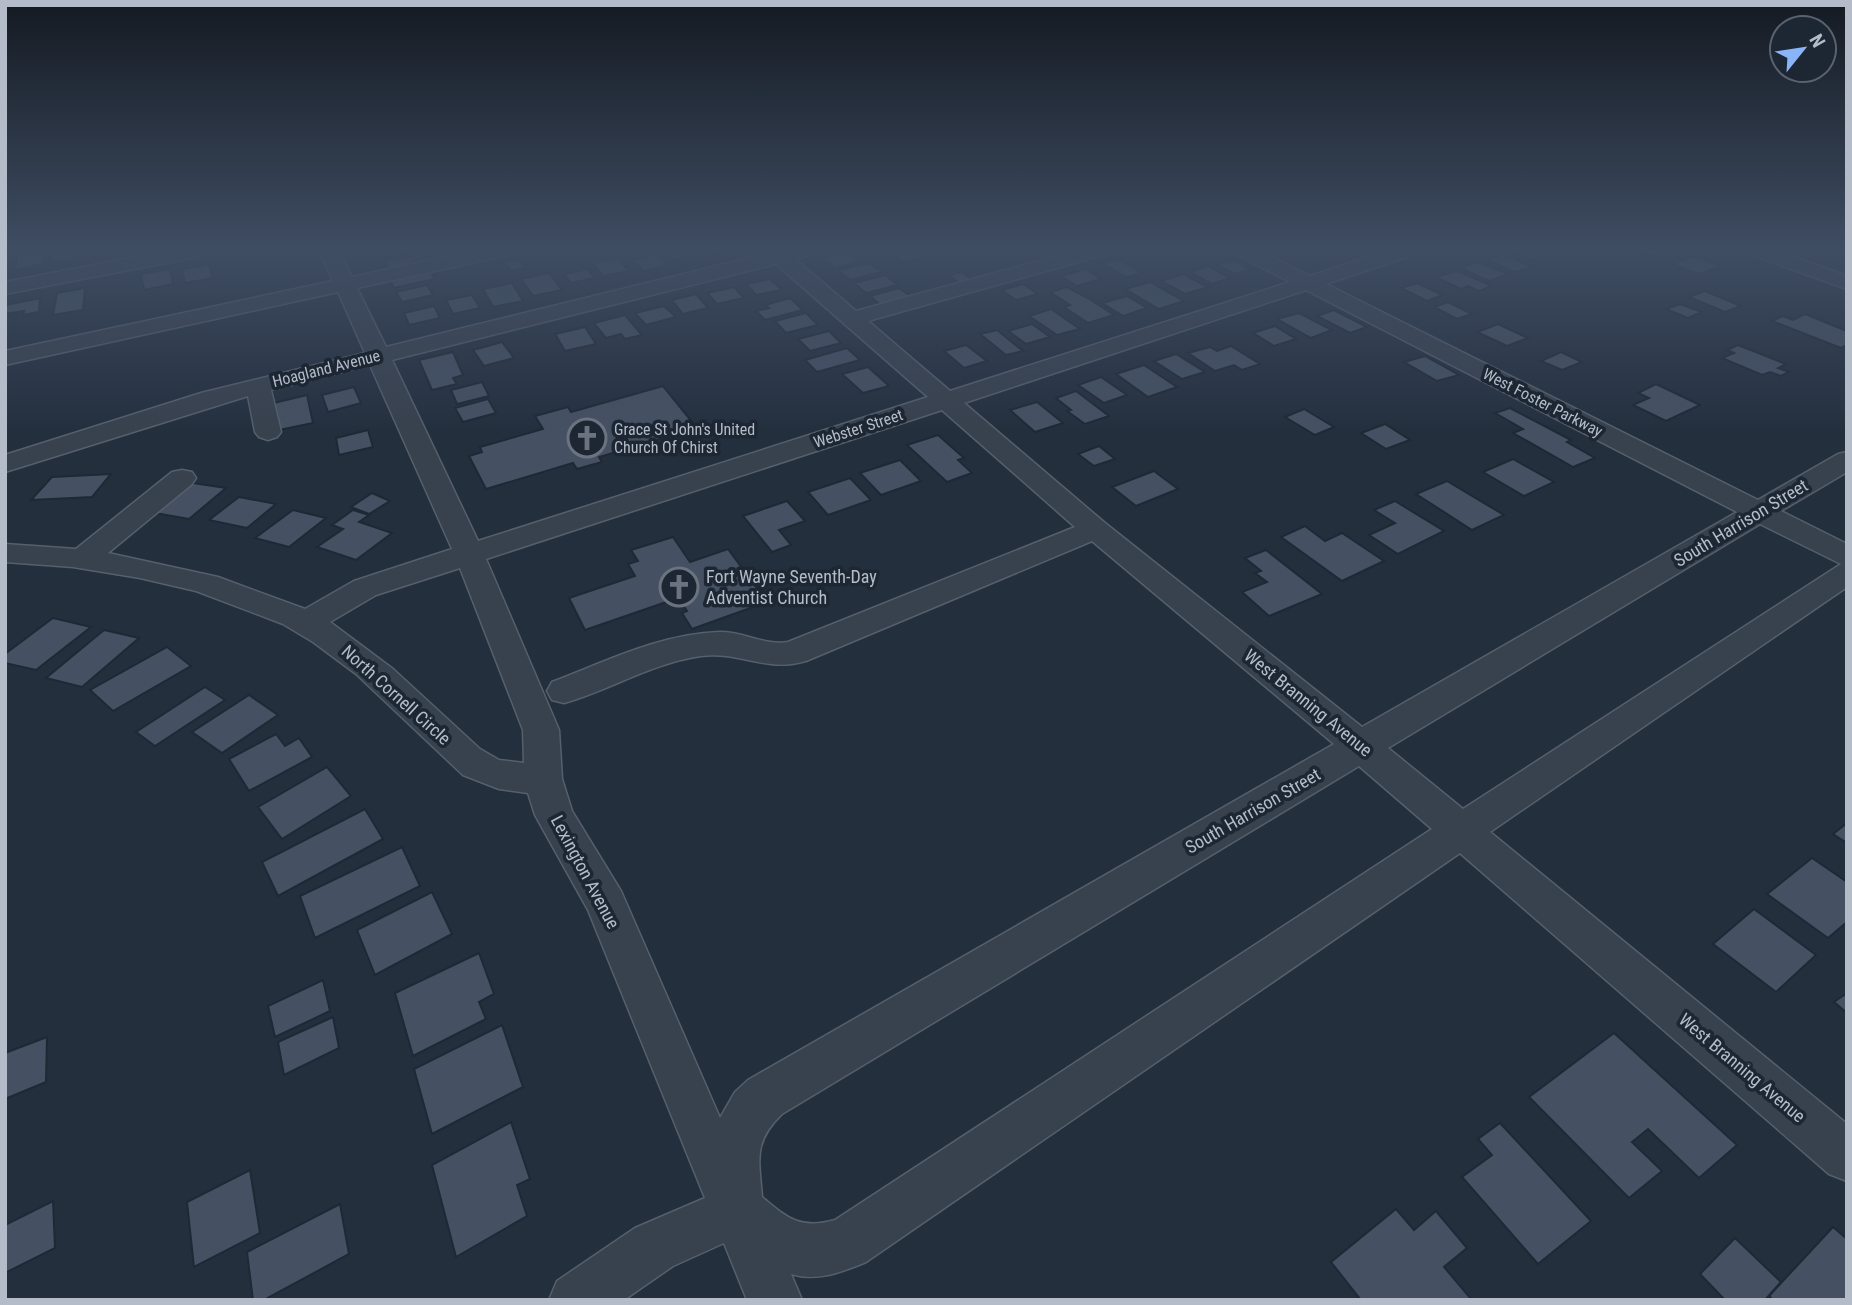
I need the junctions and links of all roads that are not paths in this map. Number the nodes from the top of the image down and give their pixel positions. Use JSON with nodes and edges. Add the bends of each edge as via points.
{"nodes":[{"id":1,"x":233,"y":309,"type":"edge"},
{"id":2,"x":355,"y":309,"type":"edge"},
{"id":3,"x":557,"y":309,"type":"edge"},
{"id":4,"x":840,"y":309,"type":"edge"},
{"id":5,"x":888,"y":309,"type":"edge"},
{"id":6,"x":1224,"y":309,"type":"edge"},
{"id":7,"x":1359,"y":309,"type":"edge"},
{"id":8,"x":852,"y":319,"type":"junction"},
{"id":9,"x":376,"y":356,"type":"junction"},
{"id":10,"x":5,"y":358,"type":"edge"},
{"id":11,"x":258,"y":386,"type":"junction"},
{"id":12,"x":946,"y":400,"type":"junction"},
{"id":13,"x":268,"y":432,"type":"dead end"},
{"id":14,"x":1847,"y":460,"type":"edge"},
{"id":15,"x":5,"y":464,"type":"edge"},
{"id":16,"x":182,"y":478,"type":"dead end"},
{"id":17,"x":1759,"y":512,"type":"junction"},
{"id":18,"x":1095,"y":529,"type":"junction"},
{"id":19,"x":5,"y":553,"type":"edge"},
{"id":20,"x":469,"y":553,"type":"junction"},
{"id":21,"x":1847,"y":556,"type":"edge"},
{"id":22,"x":82,"y":559,"type":"junction"},
{"id":23,"x":1847,"y":572,"type":"edge"},
{"id":24,"x":306,"y":622,"type":"junction"},
{"id":25,"x":564,"y":691,"type":"dead end"},
{"id":26,"x":1362,"y":747,"type":"junction"},
{"id":27,"x":543,"y":779,"type":"junction"},
{"id":28,"x":1460,"y":831,"type":"junction"},
{"id":29,"x":1847,"y":1156,"type":"edge"},
{"id":30,"x":737,"y":1210,"type":"junction"},
{"id":31,"x":576,"y":1300,"type":"edge"},
{"id":32,"x":775,"y":1300,"type":"edge"}],
"edges":[{"from":1,"to":10,"type":"street"},
{"from":2,"to":9,"type":"street","name":"Lexington Avenue"},
{"from":3,"to":9,"type":"street","name":"Hoagland Avenue"},
{"from":4,"to":8,"type":"street","name":"West Branning Avenue"},
{"from":5,"to":8,"type":"street"},
{"from":6,"to":12,"type":"street","name":"Webster Street"},
{"from":7,"to":17,"type":"street","name":"West Foster Parkway"},
{"from":8,"to":12,"type":"street","name":"West Branning Avenue"},
{"from":9,"to":11,"type":"street","name":"Hoagland Avenue"},
{"from":9,"to":20,"type":"street","name":"Lexington Avenue"},
{"from":11,"to":13,"type":"street"},
{"from":11,"to":15,"type":"street","name":"Hoagland Avenue"},
{"from":12,"to":18,"type":"street","name":"West Branning Avenue"},
{"from":12,"to":20,"type":"street","name":"Webster Street"},
{"from":14,"to":17,"type":"street","name":"South Harrison Street"},
{"from":16,"to":22,"type":"street"},
{"from":17,"to":21,"type":"street","name":"West Foster Parkway"},
{"from":17,"to":26,"type":"street","name":"South Harrison Street"},
{"from":18,"to":25,"type":"street","via":[[794,653],[773,657],[724,643],[676,648]]},
{"from":18,"to":26,"type":"street","name":"West Branning Avenue"},
{"from":19,"to":22,"type":"street","name":"North Cornell Circle"},
{"from":20,"to":24,"type":"street","name":"Webster Street","via":[[365,588]]},
{"from":20,"to":27,"type":"street","name":"Lexington Avenue","via":[[541,730]]},
{"from":22,"to":24,"type":"street","name":"North Cornell Circle","via":[[237,592]]},
{"from":23,"to":28,"type":"street"},
{"from":24,"to":27,"type":"street","name":"North Cornell Circle","via":[[346,647],[485,770]]},
{"from":26,"to":28,"type":"street","name":"West Branning Avenue"},
{"from":26,"to":30,"type":"street","name":"South Harrison Street","via":[[765,1097],[750,1109],[734,1142]]},
{"from":27,"to":30,"type":"street","name":"Lexington Avenue","via":[[554,815],[606,904]]},
{"from":28,"to":29,"type":"street","name":"West Branning Avenue"},
{"from":28,"to":30,"type":"street","via":[[847,1243],[809,1252],[779,1244]]},
{"from":30,"to":31,"type":"street","via":[[654,1247]]},
{"from":30,"to":32,"type":"street","name":"Lexington Avenue"}]}
